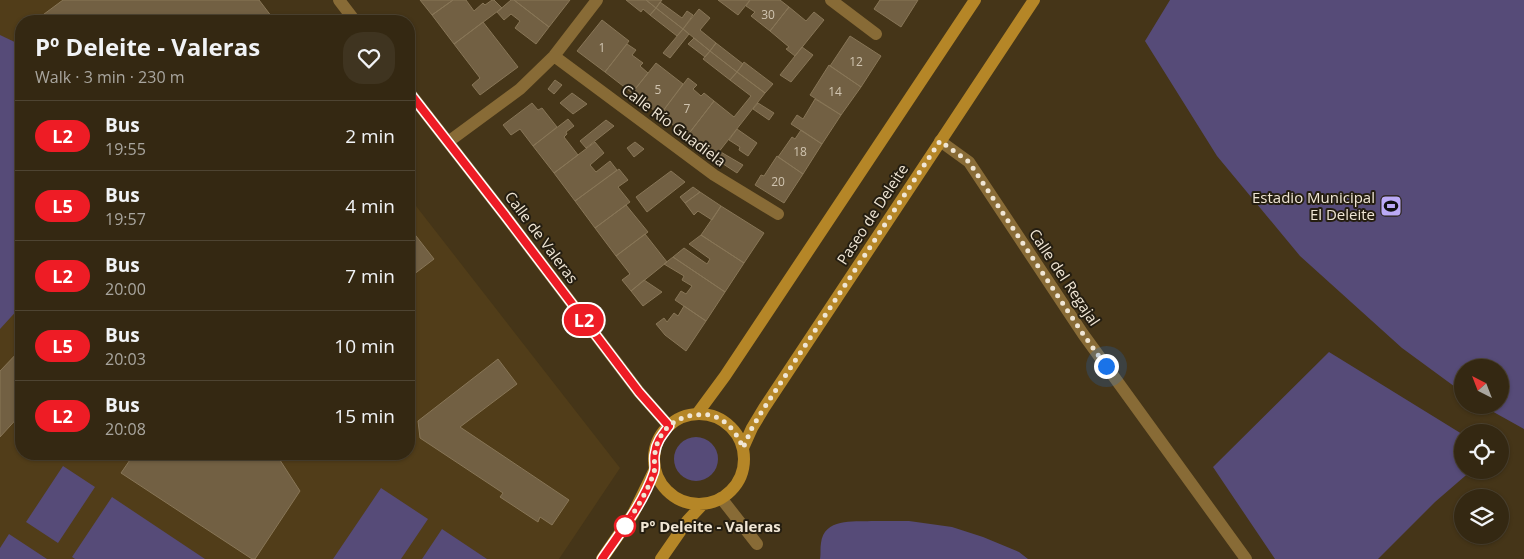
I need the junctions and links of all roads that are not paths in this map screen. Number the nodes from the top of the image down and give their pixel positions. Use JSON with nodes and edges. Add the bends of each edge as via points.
{"nodes":[{"id":1,"x":339,"y":0,"type":"edge"},
{"id":2,"x":597,"y":0,"type":"edge"},
{"id":3,"x":831,"y":0,"type":"edge"},
{"id":4,"x":975,"y":0,"type":"edge"},
{"id":5,"x":1034,"y":0,"type":"edge"},
{"id":6,"x":350,"y":15,"type":"edge"},
{"id":7,"x":876,"y":34,"type":"dead end"},
{"id":8,"x":554,"y":56,"type":"junction"},
{"id":9,"x":415,"y":100,"type":"edge"},
{"id":10,"x":940,"y":141,"type":"junction"},
{"id":11,"x":448,"y":142,"type":"junction"},
{"id":12,"x":778,"y":214,"type":"dead end"},
{"id":13,"x":697,"y":414,"type":"junction"},
{"id":14,"x":669,"y":426,"type":"junction"},
{"id":15,"x":743,"y":448,"type":"junction"},
{"id":16,"x":655,"y":470,"type":"junction"},
{"id":17,"x":721,"y":498,"type":"junction"},
{"id":18,"x":703,"y":504,"type":"junction"},
{"id":19,"x":757,"y":544,"type":"dead end"},
{"id":20,"x":602,"y":559,"type":"edge"},
{"id":21,"x":661,"y":559,"type":"edge"},
{"id":22,"x":1246,"y":559,"type":"edge"}],
"edges":[{"from":1,"to":6,"type":"street"},
{"from":2,"to":8,"type":"street"},
{"from":3,"to":7,"type":"street"},
{"from":4,"to":13,"type":"main road"},
{"from":5,"to":10,"type":"main road","name":"Paseo de Deleite"},
{"from":8,"to":11,"type":"street","via":[[520,89]]},
{"from":8,"to":12,"type":"street","name":"Calle Río Guadiela","via":[[714,175]]},
{"from":9,"to":11,"type":"street","name":"Calle de Valeras"},
{"from":10,"to":15,"type":"main road","name":"Paseo de Deleite","via":[[764,408]]},
{"from":10,"to":22,"type":"street","name":"Calle del Regajal","via":[[969,162],[1083,334]]},
{"from":11,"to":14,"type":"street","name":"Calle de Valeras","via":[[639,392]]},
{"from":13,"to":14,"type":"main road","via":[[682,417]]},
{"from":13,"to":15,"type":"main road","via":[[712,416],[726,423],[737,434]]},
{"from":14,"to":16,"type":"main road","via":[[659,438],[654,454]]},
{"from":15,"to":17,"type":"main road","via":[[744,463],[740,477]]},
{"from":16,"to":18,"type":"main road","via":[[672,496]]},
{"from":16,"to":20,"type":"main road","via":[[633,514]]},
{"from":17,"to":18,"type":"main road"},
{"from":17,"to":19,"type":"street"},
{"from":18,"to":21,"type":"main road"}]}
